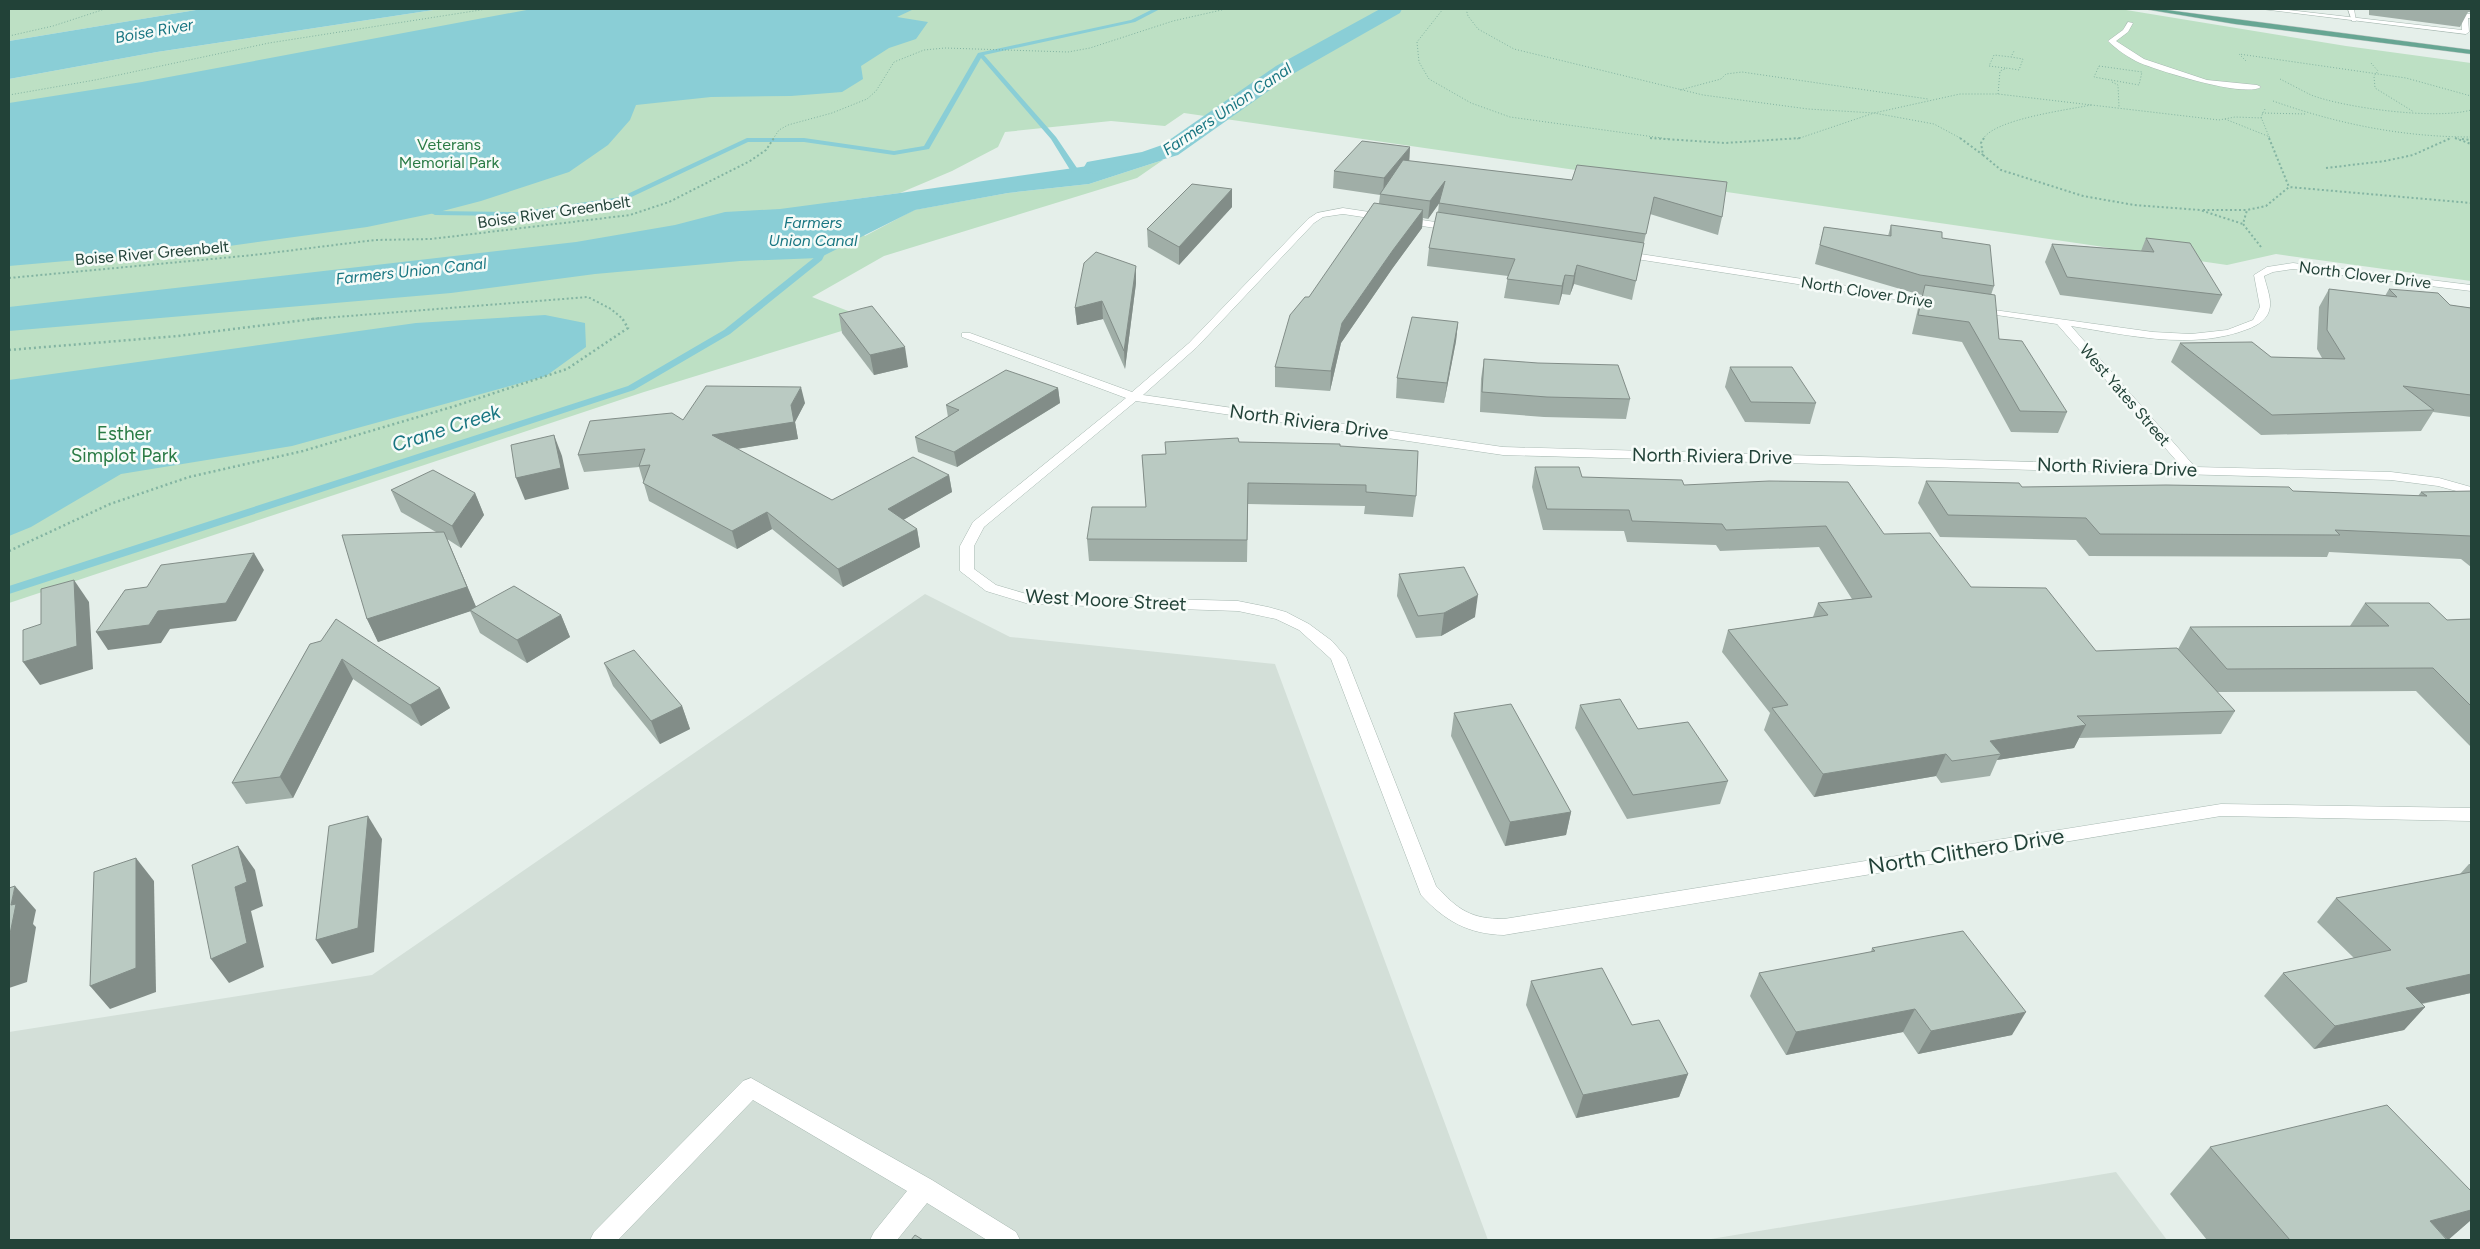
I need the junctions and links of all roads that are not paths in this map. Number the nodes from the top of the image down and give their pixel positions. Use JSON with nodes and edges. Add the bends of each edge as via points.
{"nodes":[{"id":1,"x":2148,"y":9,"type":"edge"},
{"id":2,"x":2265,"y":9,"type":"edge"},
{"id":3,"x":2351,"y":9,"type":"edge"},
{"id":4,"x":2256,"y":15,"type":"dead end"},
{"id":5,"x":2471,"y":16,"type":"edge"},
{"id":6,"x":2354,"y":20,"type":"junction"},
{"id":7,"x":2130,"y":23,"type":"dead end"},
{"id":8,"x":2324,"y":24,"type":"dead end"},
{"id":9,"x":2471,"y":52,"type":"edge"},
{"id":10,"x":2257,"y":87,"type":"dead end"},
{"id":11,"x":1465,"y":230,"type":"edge"},
{"id":12,"x":1612,"y":252,"type":"edge"},
{"id":13,"x":2471,"y":288,"type":"edge"},
{"id":14,"x":2061,"y":322,"type":"junction"},
{"id":15,"x":966,"y":336,"type":"dead end"},
{"id":16,"x":1134,"y":397,"type":"junction"},
{"id":17,"x":2190,"y":469,"type":"junction"},
{"id":18,"x":2471,"y":490,"type":"edge"},
{"id":19,"x":2471,"y":815,"type":"edge"},
{"id":20,"x":1464,"y":922,"type":"joint"},
{"id":21,"x":924,"y":1188,"type":"junction"},
{"id":22,"x":602,"y":1240,"type":"edge"},
{"id":23,"x":882,"y":1240,"type":"edge"},
{"id":24,"x":1008,"y":1240,"type":"edge"}],
"edges":[{"from":1,"to":9,"type":"main road"},
{"from":2,"to":6,"type":"street"},
{"from":3,"to":6,"type":"street"},
{"from":4,"to":8,"type":"main road"},
{"from":5,"to":6,"type":"street","via":[[2464,15],[2466,32]]},
{"from":7,"to":10,"type":"street","via":[[2126,31],[2111,41],[2142,61],[2206,82]]},
{"from":11,"to":16,"type":"street","name":"West Moore Street","via":[[1358,213],[1320,215],[1193,345]]},
{"from":12,"to":14,"type":"street","name":"North Clover Drive"},
{"from":13,"to":14,"type":"street","name":"North Clover Drive","via":[[2294,266],[2271,269],[2259,275],[2266,307],[2257,322],[2229,333],[2191,337],[2153,335]]},
{"from":14,"to":17,"type":"street","name":"West Yates Street"},
{"from":15,"to":16,"type":"street","name":"North Riviera Drive"},
{"from":16,"to":17,"type":"street","name":"North Riviera Drive","via":[[1503,451]]},
{"from":16,"to":20,"type":"street","name":"West Moore Street","via":[[978,525],[967,546],[967,570],[991,588],[1028,599],[1238,606],[1270,611],[1299,622],[1320,637],[1338,657],[1428,890],[1447,911]]},
{"from":17,"to":18,"type":"street","name":"North Riviera Drive","via":[[2391,476]]},
{"from":19,"to":20,"type":"street","name":"North Clithero Drive","via":[[2220,810],[1504,926],[1485,927]]},
{"from":21,"to":22,"type":"street","via":[[751,1088]]},
{"from":21,"to":23,"type":"street"},
{"from":21,"to":24,"type":"street"}]}
